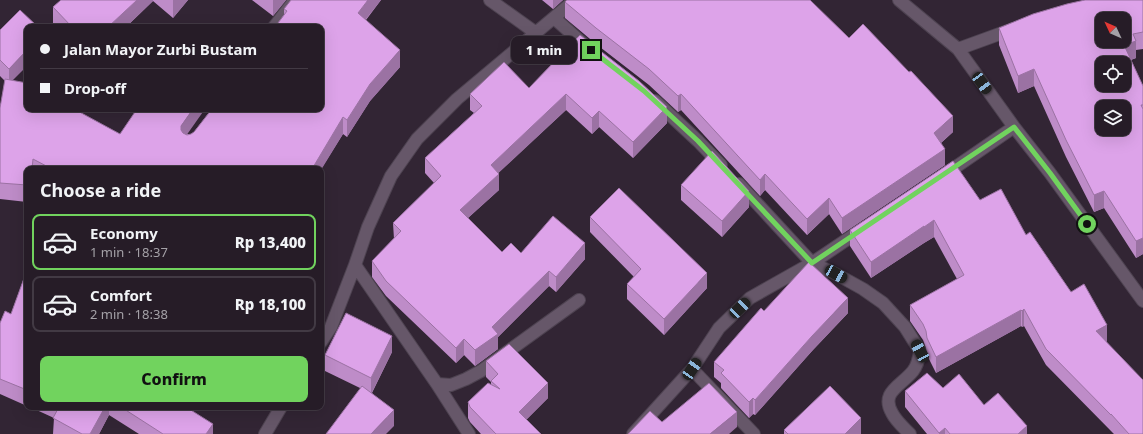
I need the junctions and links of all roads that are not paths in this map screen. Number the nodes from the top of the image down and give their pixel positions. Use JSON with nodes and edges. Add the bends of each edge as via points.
{"nodes":[{"id":1,"x":295,"y":0,"type":"edge"},
{"id":2,"x":490,"y":0,"type":"edge"},
{"id":3,"x":575,"y":0,"type":"edge"},
{"id":4,"x":899,"y":0,"type":"edge"},
{"id":5,"x":554,"y":18,"type":"junction"},
{"id":6,"x":276,"y":24,"type":"edge"},
{"id":7,"x":1024,"y":26,"type":"edge"},
{"id":8,"x":536,"y":33,"type":"junction"},
{"id":9,"x":958,"y":49,"type":"junction"},
{"id":10,"x":597,"y":55,"type":"edge"},
{"id":11,"x":644,"y":91,"type":"edge"},
{"id":12,"x":1014,"y":127,"type":"junction"},
{"id":13,"x":936,"y":180,"type":"edge"},
{"id":14,"x":871,"y":224,"type":"edge"},
{"id":15,"x":812,"y":263,"type":"junction"},
{"id":16,"x":355,"y":265,"type":"junction"},
{"id":17,"x":579,"y":300,"type":"dead end"},
{"id":18,"x":1143,"y":301,"type":"edge"},
{"id":19,"x":324,"y":338,"type":"edge"},
{"id":20,"x":692,"y":369,"type":"junction"},
{"id":21,"x":437,"y":384,"type":"junction"},
{"id":22,"x":279,"y":410,"type":"edge"},
{"id":23,"x":265,"y":434,"type":"edge"},
{"id":24,"x":469,"y":434,"type":"edge"},
{"id":25,"x":632,"y":434,"type":"edge"},
{"id":26,"x":754,"y":434,"type":"edge"},
{"id":27,"x":910,"y":434,"type":"edge"}],
"edges":[{"from":1,"to":6,"type":"street"},
{"from":2,"to":8,"type":"street"},
{"from":3,"to":5,"type":"street"},
{"from":4,"to":9,"type":"street"},
{"from":5,"to":8,"type":"street"},
{"from":5,"to":10,"type":"street"},
{"from":7,"to":9,"type":"street"},
{"from":8,"to":16,"type":"street","via":[[457,99],[417,139],[391,176],[368,227]]},
{"from":9,"to":12,"type":"street"},
{"from":11,"to":15,"type":"street","via":[[698,141]]},
{"from":12,"to":13,"type":"street"},
{"from":12,"to":18,"type":"street"},
{"from":14,"to":15,"type":"street"},
{"from":15,"to":20,"type":"street","via":[[750,298],[719,328]]},
{"from":15,"to":27,"type":"street","via":[[883,302],[914,339],[920,351],[914,370],[889,394],[887,403],[892,414]]},
{"from":16,"to":19,"type":"street","via":[[331,327]]},
{"from":16,"to":21,"type":"street"},
{"from":17,"to":21,"type":"street","via":[[481,371],[451,385]]},
{"from":20,"to":25,"type":"street"},
{"from":20,"to":26,"type":"street"},
{"from":21,"to":24,"type":"street"},
{"from":22,"to":23,"type":"street"}]}
